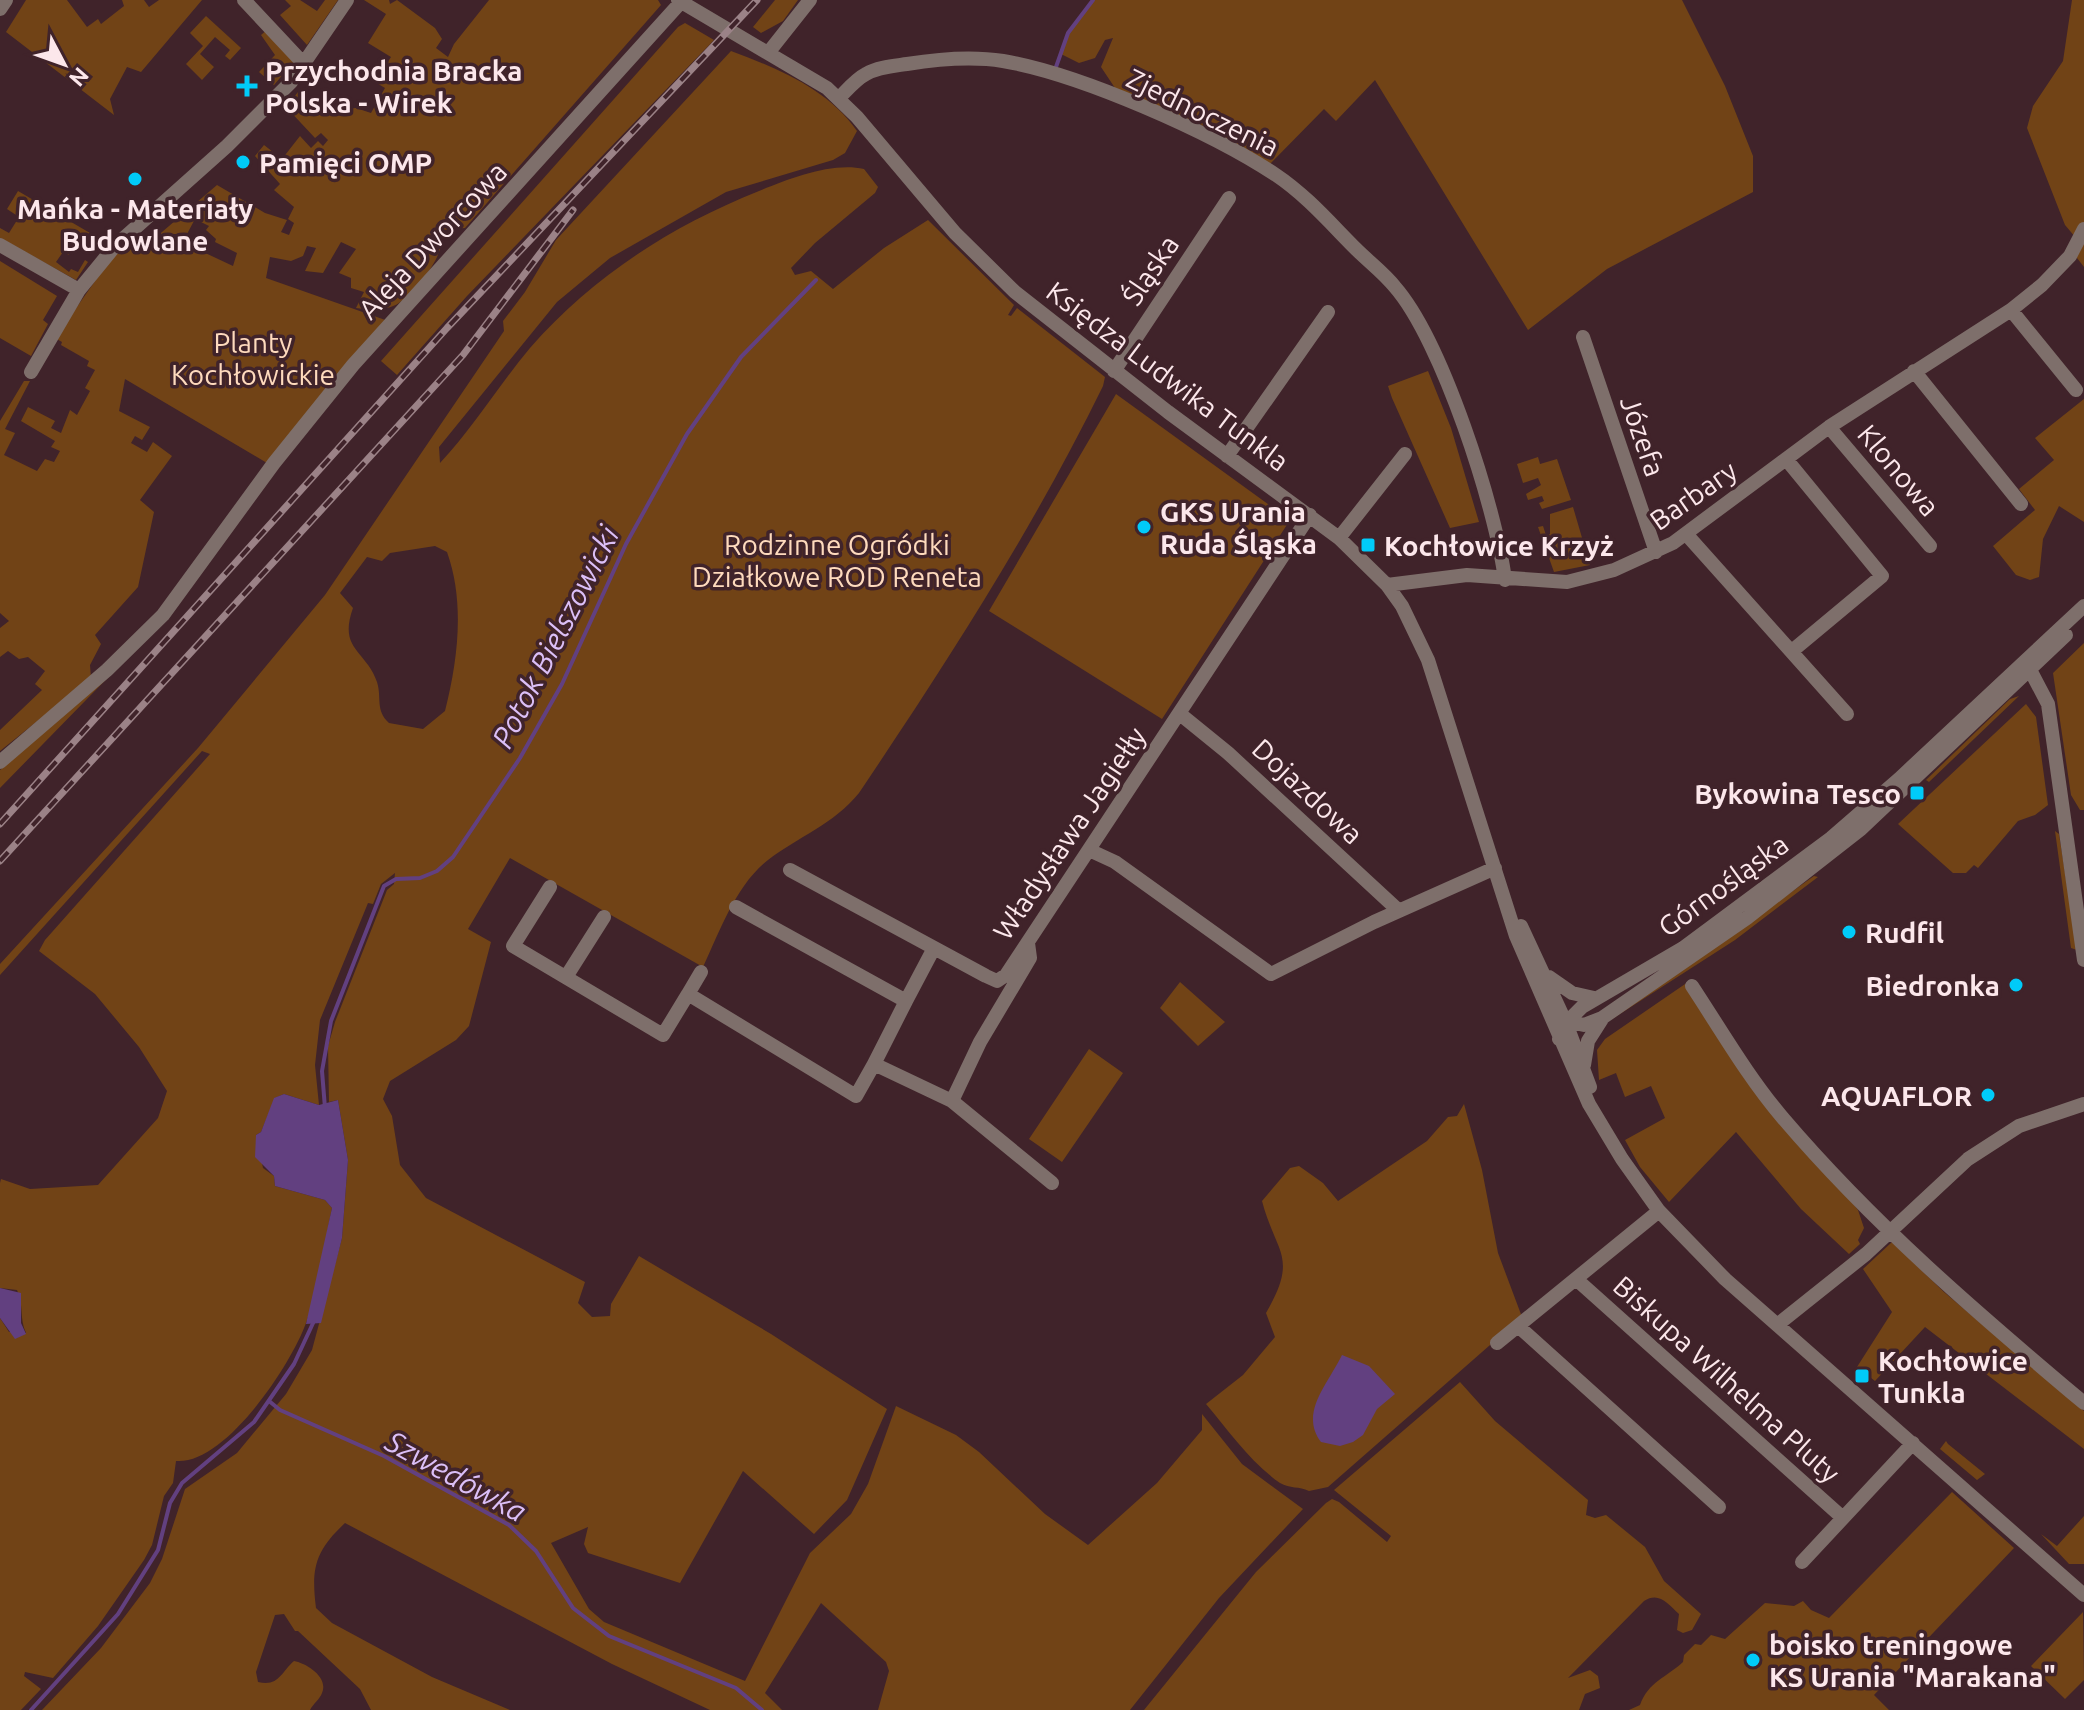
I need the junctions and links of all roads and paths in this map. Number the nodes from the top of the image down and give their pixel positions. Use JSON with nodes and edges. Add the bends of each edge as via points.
{"nodes":[{"id":1,"x":6,"y":0,"type":"edge"},
{"id":2,"x":244,"y":0,"type":"edge"},
{"id":3,"x":347,"y":0,"type":"edge"},
{"id":4,"x":810,"y":0,"type":"edge"},
{"id":5,"x":680,"y":1,"type":"edge"},
{"id":6,"x":0,"y":9,"type":"edge"},
{"id":7,"x":768,"y":53,"type":"junction"},
{"id":8,"x":303,"y":63,"type":"junction"},
{"id":9,"x":839,"y":98,"type":"junction"},
{"id":10,"x":1229,"y":198,"type":"dead end"},
{"id":11,"x":2084,"y":229,"type":"edge"},
{"id":12,"x":0,"y":245,"type":"edge"},
{"id":13,"x":79,"y":290,"type":"junction"},
{"id":14,"x":2011,"y":310,"type":"junction"},
{"id":15,"x":1328,"y":312,"type":"dead end"},
{"id":16,"x":1583,"y":337,"type":"dead end"},
{"id":17,"x":1114,"y":371,"type":"junction"},
{"id":18,"x":1914,"y":371,"type":"junction"},
{"id":19,"x":31,"y":372,"type":"dead end"},
{"id":20,"x":2076,"y":390,"type":"dead end"},
{"id":21,"x":1829,"y":427,"type":"junction"},
{"id":22,"x":1405,"y":454,"type":"dead end"},
{"id":23,"x":1227,"y":456,"type":"junction"},
{"id":24,"x":1786,"y":459,"type":"junction"},
{"id":25,"x":2021,"y":504,"type":"dead end"},
{"id":26,"x":1310,"y":515,"type":"junction"},
{"id":27,"x":1687,"y":535,"type":"junction"},
{"id":28,"x":1339,"y":538,"type":"junction"},
{"id":29,"x":1930,"y":546,"type":"dead end"},
{"id":30,"x":1656,"y":552,"type":"junction"},
{"id":31,"x":1425,"y":578,"type":"junction"},
{"id":32,"x":1505,"y":580,"type":"junction"},
{"id":33,"x":1387,"y":585,"type":"junction"},
{"id":34,"x":1402,"y":606,"type":"junction"},
{"id":35,"x":2084,"y":606,"type":"edge"},
{"id":36,"x":2084,"y":618,"type":"edge"},
{"id":37,"x":1792,"y":651,"type":"junction"},
{"id":38,"x":2028,"y":664,"type":"junction"},
{"id":39,"x":1180,"y":714,"type":"junction"},
{"id":40,"x":1847,"y":714,"type":"dead end"},
{"id":41,"x":0,"y":762,"type":"edge"},
{"id":42,"x":1089,"y":850,"type":"junction"},
{"id":43,"x":1495,"y":868,"type":"junction"},
{"id":44,"x":790,"y":870,"type":"dead end"},
{"id":45,"x":1501,"y":884,"type":"junction"},
{"id":46,"x":550,"y":887,"type":"dead end"},
{"id":47,"x":736,"y":907,"type":"dead end"},
{"id":48,"x":1398,"y":910,"type":"junction"},
{"id":49,"x":604,"y":917,"type":"dead end"},
{"id":50,"x":1028,"y":943,"type":"junction"},
{"id":51,"x":934,"y":948,"type":"junction"},
{"id":52,"x":2084,"y":960,"type":"edge"},
{"id":53,"x":701,"y":972,"type":"dead end"},
{"id":54,"x":1544,"y":973,"type":"junction"},
{"id":55,"x":566,"y":977,"type":"junction"},
{"id":56,"x":1692,"y":986,"type":"dead end"},
{"id":57,"x":688,"y":994,"type":"junction"},
{"id":58,"x":1594,"y":998,"type":"junction"},
{"id":59,"x":906,"y":1001,"type":"junction"},
{"id":60,"x":1549,"y":1014,"type":"junction"},
{"id":61,"x":1602,"y":1018,"type":"junction"},
{"id":62,"x":1566,"y":1023,"type":"junction"},
{"id":63,"x":1559,"y":1039,"type":"junction"},
{"id":64,"x":874,"y":1064,"type":"junction"},
{"id":65,"x":1584,"y":1070,"type":"junction"},
{"id":66,"x":952,"y":1101,"type":"junction"},
{"id":67,"x":2084,"y":1104,"type":"edge"},
{"id":68,"x":1603,"y":1130,"type":"junction"},
{"id":69,"x":1052,"y":1183,"type":"dead end"},
{"id":70,"x":1659,"y":1211,"type":"junction"},
{"id":71,"x":1890,"y":1232,"type":"junction"},
{"id":72,"x":1576,"y":1279,"type":"junction"},
{"id":73,"x":1777,"y":1325,"type":"junction"},
{"id":74,"x":1518,"y":1326,"type":"junction"},
{"id":75,"x":1497,"y":1343,"type":"dead end"},
{"id":76,"x":2084,"y":1403,"type":"edge"},
{"id":77,"x":1913,"y":1443,"type":"junction"},
{"id":78,"x":1719,"y":1507,"type":"dead end"},
{"id":79,"x":1843,"y":1518,"type":"junction"},
{"id":80,"x":1802,"y":1562,"type":"dead end"},
{"id":81,"x":2084,"y":1595,"type":"edge"}],
"edges":[{"from":1,"to":6,"type":"street"},
{"from":2,"to":8,"type":"street"},
{"from":3,"to":8,"type":"street"},
{"from":4,"to":7,"type":"street"},
{"from":5,"to":7,"type":"street","name":"Księdza Ludwika Tunkla"},
{"from":5,"to":41,"type":"street","name":"Aleja Dworcowa","via":[[344,375],[163,615]]},
{"from":7,"to":9,"type":"street","name":"Księdza Ludwika Tunkla"},
{"from":8,"to":13,"type":"street","via":[[227,146],[115,246]]},
{"from":9,"to":17,"type":"street","name":"Księdza Ludwika Tunkla","via":[[989,268]]},
{"from":9,"to":32,"type":"street","name":"Zjednoczenia","via":[[861,77],[879,69],[936,61],[1001,61],[1052,74],[1143,109],[1278,177],[1395,287],[1409,309],[1444,373],[1459,415]]},
{"from":10,"to":17,"type":"street","name":"Śląska"},
{"from":11,"to":14,"type":"street","name":"Barbary","via":[[2070,256]]},
{"from":12,"to":13,"type":"street"},
{"from":13,"to":19,"type":"street"},
{"from":14,"to":18,"type":"street","name":"Barbary"},
{"from":14,"to":20,"type":"street"},
{"from":15,"to":23,"type":"street"},
{"from":16,"to":30,"type":"street","name":"Józefa"},
{"from":17,"to":23,"type":"street","name":"Księdza Ludwika Tunkla"},
{"from":18,"to":21,"type":"street","name":"Barbary"},
{"from":18,"to":25,"type":"street"},
{"from":21,"to":24,"type":"street","name":"Barbary"},
{"from":21,"to":29,"type":"street","name":"Klonowa"},
{"from":22,"to":28,"type":"street"},
{"from":23,"to":26,"type":"street","name":"Księdza Ludwika Tunkla"},
{"from":24,"to":27,"type":"street","name":"Barbary"},
{"from":24,"to":37,"type":"street","via":[[1882,576]]},
{"from":26,"to":28,"type":"street","name":"Księdza Ludwika Tunkla"},
{"from":26,"to":39,"type":"street","name":"Władysława Jagiełły"},
{"from":27,"to":30,"type":"street","name":"Barbary"},
{"from":27,"to":37,"type":"street"},
{"from":28,"to":33,"type":"street","name":"Księdza Ludwika Tunkla"},
{"from":30,"to":32,"type":"street","name":"Barbary","via":[[1578,580]]},
{"from":31,"to":32,"type":"street","name":"Barbary","via":[[1467,575]]},
{"from":31,"to":33,"type":"street","name":"Barbary"},
{"from":31,"to":34,"type":"street"},
{"from":33,"to":34,"type":"street","name":"Księdza Ludwika Tunkla"},
{"from":34,"to":43,"type":"street","name":"Księdza Ludwika Tunkla","via":[[1428,660]]},
{"from":35,"to":38,"type":"street","name":"Górnośląska"},
{"from":36,"to":38,"type":"street","name":"Górnośląska"},
{"from":37,"to":40,"type":"street"},
{"from":38,"to":52,"type":"street","via":[[2048,704]]},
{"from":38,"to":58,"type":"street","name":"Górnośląska","via":[[1798,865],[1683,948]]},
{"from":38,"to":61,"type":"street","name":"Górnośląska","via":[[1861,829],[1747,918]]},
{"from":39,"to":42,"type":"street","name":"Władysława Jagiełły"},
{"from":39,"to":48,"type":"street","name":"Dojazdowa"},
{"from":42,"to":48,"type":"street","via":[[1115,862],[1271,974]]},
{"from":42,"to":50,"type":"street","name":"Władysława Jagiełły"},
{"from":43,"to":45,"type":"street","name":"Księdza Ludwika Tunkla"},
{"from":43,"to":48,"type":"street"},
{"from":44,"to":51,"type":"street","name":"Władysława Jagiełły"},
{"from":45,"to":54,"type":"street","name":"Księdza Ludwika Tunkla"},
{"from":45,"to":60,"type":"street","name":"Księdza Ludwika Tunkla"},
{"from":46,"to":55,"type":"street","via":[[513,946]]},
{"from":47,"to":59,"type":"street"},
{"from":49,"to":55,"type":"street"},
{"from":50,"to":51,"type":"street","name":"Władysława Jagiełły","via":[[997,981]]},
{"from":50,"to":66,"type":"street","via":[[1030,958]]},
{"from":51,"to":59,"type":"street"},
{"from":53,"to":57,"type":"street"},
{"from":54,"to":58,"type":"street","via":[[1563,989]]},
{"from":54,"to":62,"type":"street","name":"Księdza Ludwika Tunkla"},
{"from":55,"to":57,"type":"street","via":[[663,1035]]},
{"from":56,"to":71,"type":"street","via":[[1780,1115]]},
{"from":57,"to":64,"type":"street","via":[[856,1096]]},
{"from":58,"to":62,"type":"street","name":"Górnośląska"},
{"from":59,"to":64,"type":"street"},
{"from":60,"to":62,"type":"street"},
{"from":60,"to":63,"type":"street","name":"Księdza Ludwika Tunkla"},
{"from":61,"to":62,"type":"street","name":"Górnośląska","via":[[1584,1025]]},
{"from":61,"to":65,"type":"street","via":[[1588,1041]]},
{"from":62,"to":63,"type":"street","name":"Górnośląska"},
{"from":62,"to":65,"type":"street","name":"Księdza Ludwika Tunkla"},
{"from":63,"to":68,"type":"street","name":"Księdza Ludwika Tunkla"},
{"from":64,"to":66,"type":"street"},
{"from":65,"to":68,"type":"street","name":"Księdza Ludwika Tunkla"},
{"from":66,"to":69,"type":"street"},
{"from":67,"to":71,"type":"street","via":[[2000,1137],[1968,1159]]},
{"from":68,"to":70,"type":"street","name":"Księdza Ludwika Tunkla"},
{"from":70,"to":72,"type":"street"},
{"from":70,"to":73,"type":"street","name":"Księdza Ludwika Tunkla"},
{"from":71,"to":73,"type":"street"},
{"from":71,"to":76,"type":"street"},
{"from":72,"to":74,"type":"street"},
{"from":72,"to":79,"type":"street","name":"Biskupa Wilhelma Pluty"},
{"from":73,"to":77,"type":"street","name":"Księdza Ludwika Tunkla"},
{"from":74,"to":75,"type":"street"},
{"from":74,"to":78,"type":"street"},
{"from":77,"to":79,"type":"street"},
{"from":77,"to":81,"type":"street","name":"Księdza Ludwika Tunkla"},
{"from":79,"to":80,"type":"street"}]}
